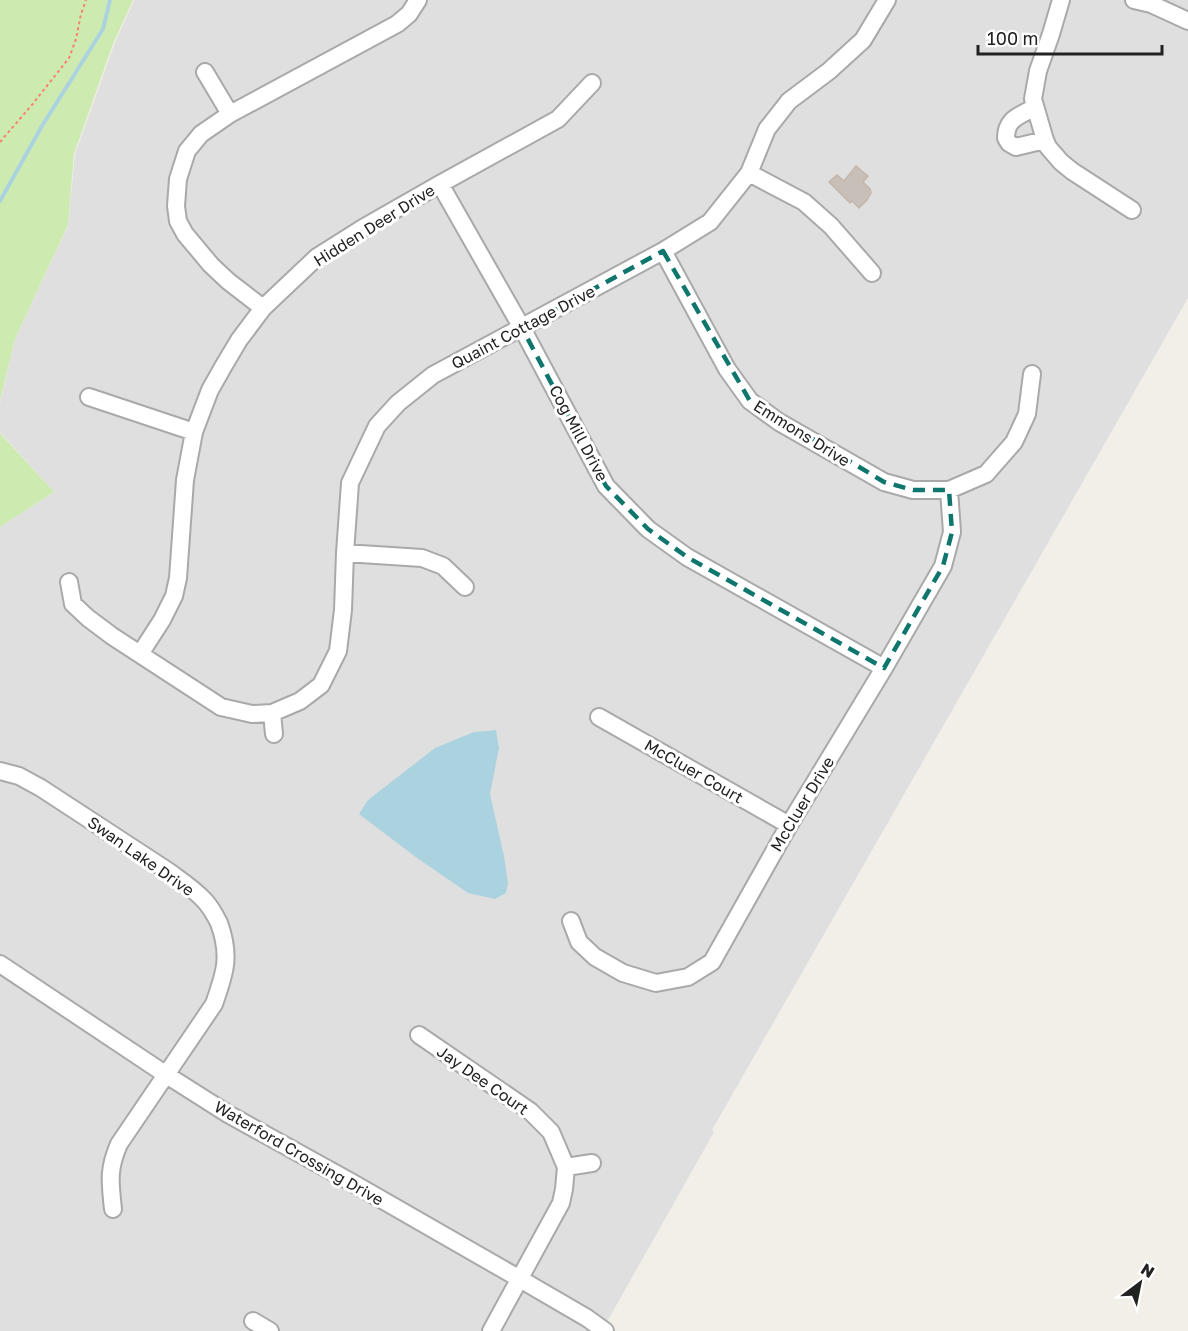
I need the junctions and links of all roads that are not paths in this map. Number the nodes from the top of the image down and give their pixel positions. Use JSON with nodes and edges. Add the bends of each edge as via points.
{"nodes":[{"id":1,"x":418,"y":0,"type":"edge"},
{"id":2,"x":887,"y":0,"type":"edge"},
{"id":3,"x":1061,"y":0,"type":"edge"},
{"id":4,"x":1134,"y":0,"type":"edge"},
{"id":5,"x":1188,"y":21,"type":"edge"},
{"id":6,"x":205,"y":72,"type":"dead end"},
{"id":7,"x":592,"y":83,"type":"dead end"},
{"id":8,"x":1035,"y":107,"type":"junction"},
{"id":9,"x":230,"y":114,"type":"junction"},
{"id":10,"x":1045,"y":140,"type":"junction"},
{"id":11,"x":749,"y":173,"type":"junction"},
{"id":12,"x":440,"y":184,"type":"junction"},
{"id":13,"x":1132,"y":210,"type":"dead end"},
{"id":14,"x":663,"y":251,"type":"junction"},
{"id":15,"x":872,"y":273,"type":"dead end"},
{"id":16,"x":263,"y":308,"type":"junction"},
{"id":17,"x":522,"y":328,"type":"junction"},
{"id":18,"x":1032,"y":374,"type":"dead end"},
{"id":19,"x":88,"y":397,"type":"dead end"},
{"id":20,"x":194,"y":432,"type":"junction"},
{"id":21,"x":949,"y":490,"type":"junction"},
{"id":22,"x":345,"y":553,"type":"junction"},
{"id":23,"x":69,"y":582,"type":"dead end"},
{"id":24,"x":465,"y":587,"type":"dead end"},
{"id":25,"x":140,"y":654,"type":"junction"},
{"id":26,"x":884,"y":668,"type":"junction"},
{"id":27,"x":272,"y":713,"type":"junction"},
{"id":28,"x":599,"y":717,"type":"dead end"},
{"id":29,"x":273,"y":734,"type":"dead end"},
{"id":30,"x":0,"y":771,"type":"edge"},
{"id":31,"x":789,"y":825,"type":"junction"},
{"id":32,"x":571,"y":921,"type":"dead end"},
{"id":33,"x":0,"y":964,"type":"edge"},
{"id":34,"x":419,"y":1035,"type":"dead end"},
{"id":35,"x":165,"y":1074,"type":"junction"},
{"id":36,"x":592,"y":1163,"type":"dead end"},
{"id":37,"x":566,"y":1167,"type":"junction"},
{"id":38,"x":112,"y":1209,"type":"dead end"},
{"id":39,"x":520,"y":1279,"type":"junction"},
{"id":40,"x":253,"y":1321,"type":"dead end"},
{"id":41,"x":270,"y":1331,"type":"edge"},
{"id":42,"x":491,"y":1331,"type":"edge"},
{"id":43,"x":605,"y":1331,"type":"edge"}],
"edges":[{"from":1,"to":9,"type":"street","via":[[397,24]]},
{"from":2,"to":11,"type":"street","name":"Quaint Cottage Drive","via":[[863,40],[789,101],[767,129]]},
{"from":3,"to":8,"type":"street","via":[[1038,71]]},
{"from":4,"to":5,"type":"street"},
{"from":6,"to":9,"type":"street"},
{"from":7,"to":12,"type":"street","name":"Hidden Deer Drive","via":[[558,119]]},
{"from":8,"to":10,"type":"street"},
{"from":8,"to":10,"type":"street","via":[[1007,125],[1006,138],[1016,147]]},
{"from":9,"to":16,"type":"street","via":[[201,134],[187,151],[178,179],[178,221],[211,265]]},
{"from":10,"to":13,"type":"street","via":[[1072,171]]},
{"from":11,"to":14,"type":"street","name":"Quaint Cottage Drive","via":[[710,222]]},
{"from":11,"to":15,"type":"street","via":[[804,202]]},
{"from":12,"to":16,"type":"street","name":"Hidden Deer Drive","via":[[317,257]]},
{"from":12,"to":17,"type":"street","name":"Cog Mill Drive"},
{"from":14,"to":17,"type":"street","name":"Quaint Cottage Drive"},
{"from":14,"to":21,"type":"street","name":"Emmons Drive","via":[[727,369],[750,401],[884,482],[913,490]]},
{"from":16,"to":20,"type":"street","name":"Hidden Deer Drive","via":[[210,390]]},
{"from":17,"to":22,"type":"street","name":"Quaint Cottage Drive","via":[[433,375],[377,426],[350,483]]},
{"from":17,"to":26,"type":"street","name":"Cog Mill Drive","via":[[606,486],[648,529],[687,557]]},
{"from":18,"to":21,"type":"street","via":[[1027,414],[1014,442],[986,474]]},
{"from":19,"to":20,"type":"street"},
{"from":20,"to":25,"type":"street","name":"Hidden Deer Drive","via":[[185,480],[174,596]]},
{"from":21,"to":26,"type":"street","name":"McCluer Drive","via":[[952,532],[943,566]]},
{"from":22,"to":24,"type":"street","via":[[422,558],[443,566]]},
{"from":22,"to":27,"type":"street","name":"Quaint Cottage Drive","via":[[338,651],[321,685],[300,701]]},
{"from":23,"to":25,"type":"street","name":"Quaint Cottage Drive","via":[[73,603]]},
{"from":25,"to":27,"type":"street","name":"Quaint Cottage Drive","via":[[221,707],[252,714]]},
{"from":26,"to":31,"type":"street","name":"McCluer Drive"},
{"from":27,"to":29,"type":"street"},
{"from":28,"to":31,"type":"street","name":"McCluer Court"},
{"from":30,"to":35,"type":"street","name":"Swan Lake Drive","via":[[41,788],[168,871],[205,900],[216,917],[224,938],[223,978],[214,1004]]},
{"from":31,"to":32,"type":"street","name":"McCluer Drive","via":[[712,962],[688,977],[656,983],[624,973],[579,942]]},
{"from":33,"to":35,"type":"street","name":"Waterford Crossing Drive"},
{"from":34,"to":37,"type":"street","name":"Jay Dee Court","via":[[530,1110],[551,1132]]},
{"from":35,"to":38,"type":"street","name":"Swan Lake Drive","via":[[112,1160]]},
{"from":35,"to":39,"type":"street","name":"Waterford Crossing Drive","via":[[228,1114]]},
{"from":36,"to":37,"type":"street"},
{"from":37,"to":39,"type":"street","via":[[561,1203]]},
{"from":39,"to":42,"type":"street"},
{"from":39,"to":43,"type":"street","name":"Waterford Crossing Drive"},
{"from":40,"to":41,"type":"street"}]}
